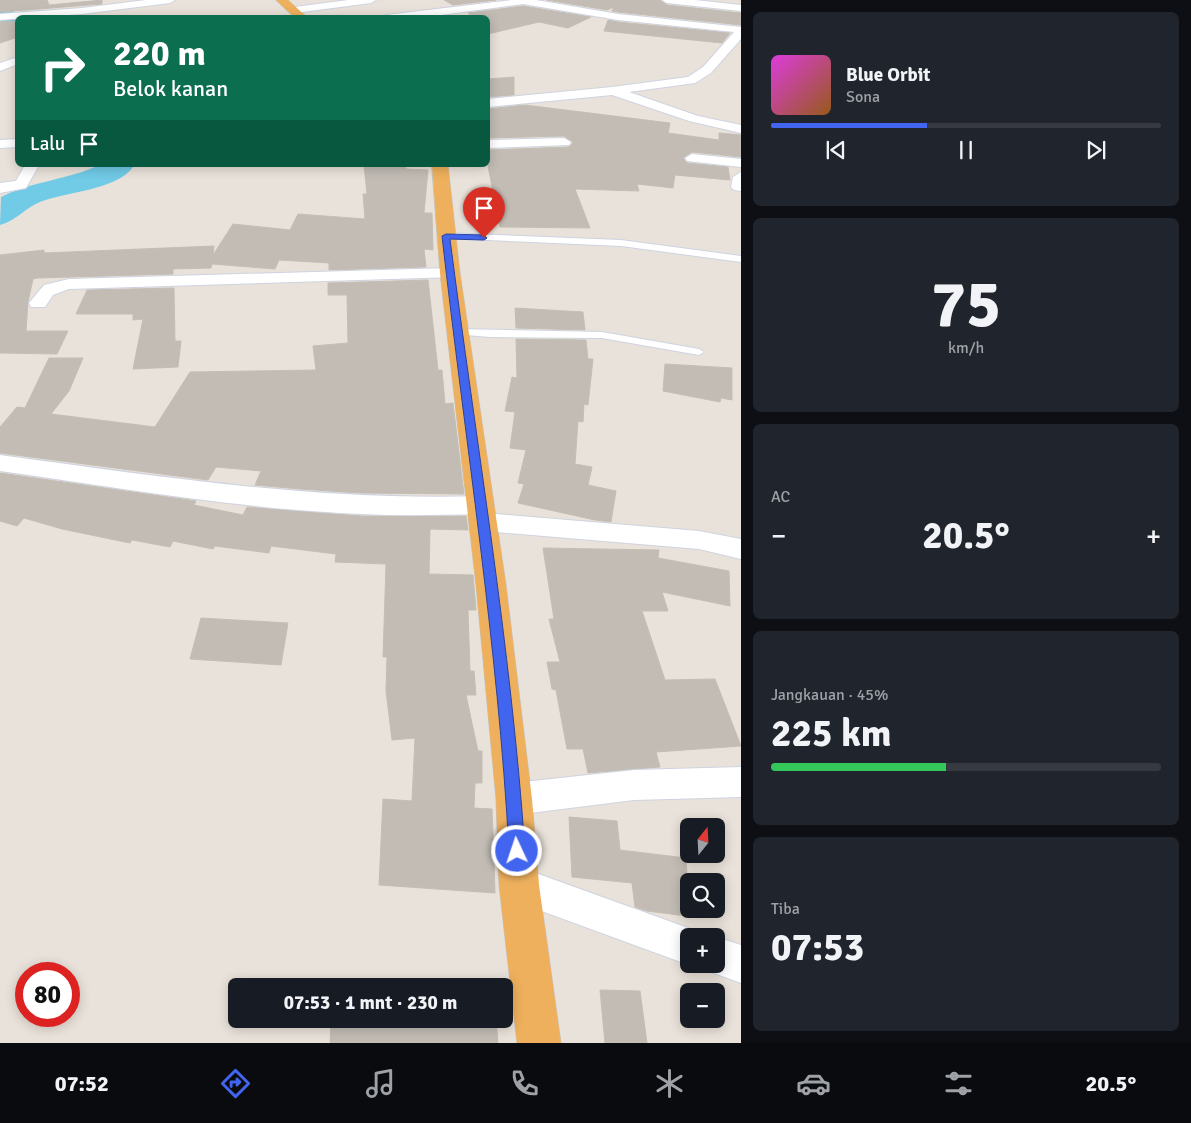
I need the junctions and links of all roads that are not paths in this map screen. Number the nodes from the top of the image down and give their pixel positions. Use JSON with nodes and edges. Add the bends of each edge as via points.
{"nodes":[{"id":1,"x":51,"y":0,"type":"edge"},
{"id":2,"x":170,"y":0,"type":"edge"},
{"id":3,"x":281,"y":0,"type":"edge"},
{"id":4,"x":371,"y":0,"type":"edge"},
{"id":5,"x":667,"y":0,"type":"edge"},
{"id":6,"x":735,"y":0,"type":"edge"},
{"id":7,"x":525,"y":1,"type":"edge"},
{"id":8,"x":709,"y":5,"type":"junction"},
{"id":9,"x":741,"y":8,"type":"edge"},
{"id":10,"x":61,"y":14,"type":"junction"},
{"id":11,"x":42,"y":15,"type":"edge"},
{"id":12,"x":297,"y":15,"type":"edge"},
{"id":13,"x":303,"y":15,"type":"edge"},
{"id":14,"x":411,"y":15,"type":"edge"},
{"id":15,"x":741,"y":30,"type":"edge"},
{"id":16,"x":719,"y":56,"type":"junction"},
{"id":17,"x":734,"y":59,"type":"dead end"},
{"id":18,"x":15,"y":61,"type":"edge"},
{"id":19,"x":0,"y":67,"type":"edge"},
{"id":20,"x":612,"y":91,"type":"junction"},
{"id":21,"x":490,"y":103,"type":"edge"},
{"id":22,"x":741,"y":129,"type":"edge"},
{"id":23,"x":564,"y":142,"type":"dead end"},
{"id":24,"x":15,"y":143,"type":"edge"},
{"id":25,"x":0,"y":144,"type":"edge"},
{"id":26,"x":490,"y":144,"type":"edge"},
{"id":27,"x":692,"y":158,"type":"dead end"},
{"id":28,"x":741,"y":163,"type":"edge"},
{"id":29,"x":31,"y":167,"type":"edge"},
{"id":30,"x":440,"y":167,"type":"edge"},
{"id":31,"x":0,"y":188,"type":"edge"},
{"id":32,"x":446,"y":236,"type":"junction"},
{"id":33,"x":741,"y":259,"type":"edge"},
{"id":34,"x":450,"y":273,"type":"junction"},
{"id":35,"x":38,"y":303,"type":"dead end"},
{"id":36,"x":457,"y":332,"type":"junction"},
{"id":37,"x":698,"y":352,"type":"dead end"},
{"id":38,"x":0,"y":463,"type":"edge"},
{"id":39,"x":483,"y":514,"type":"junction"},
{"id":40,"x":741,"y":548,"type":"edge"},
{"id":41,"x":741,"y":782,"type":"edge"},
{"id":42,"x":514,"y":799,"type":"junction"},
{"id":43,"x":519,"y":885,"type":"junction"},
{"id":44,"x":680,"y":943,"type":"edge"},
{"id":45,"x":725,"y":959,"type":"edge"},
{"id":46,"x":741,"y":964,"type":"edge"},
{"id":47,"x":539,"y":1043,"type":"edge"}],
"edges":[{"from":1,"to":10,"type":"street"},
{"from":2,"to":10,"type":"street"},
{"from":3,"to":12,"type":"highway"},
{"from":4,"to":13,"type":"street"},
{"from":5,"to":8,"type":"street"},
{"from":6,"to":8,"type":"street"},
{"from":7,"to":14,"type":"street"},
{"from":7,"to":15,"type":"street","via":[[618,17]]},
{"from":8,"to":9,"type":"street"},
{"from":10,"to":11,"type":"street"},
{"from":15,"to":16,"type":"street"},
{"from":16,"to":17,"type":"street"},
{"from":16,"to":20,"type":"street","via":[[703,74],[691,80]]},
{"from":18,"to":19,"type":"street"},
{"from":20,"to":21,"type":"street"},
{"from":20,"to":22,"type":"street","via":[[671,112]]},
{"from":23,"to":26,"type":"street"},
{"from":24,"to":25,"type":"street"},
{"from":27,"to":28,"type":"street"},
{"from":29,"to":31,"type":"street","via":[[21,185]]},
{"from":30,"to":32,"type":"highway"},
{"from":32,"to":33,"type":"lane","via":[[622,242]]},
{"from":32,"to":34,"type":"highway"},
{"from":34,"to":35,"type":"street","via":[[69,284],[52,286]]},
{"from":34,"to":36,"type":"highway"},
{"from":36,"to":37,"type":"lane","via":[[496,336],[589,334]]},
{"from":36,"to":39,"type":"highway"},
{"from":38,"to":39,"type":"street","via":[[268,498]]},
{"from":39,"to":40,"type":"street"},
{"from":39,"to":42,"type":"highway"},
{"from":41,"to":42,"type":"street","via":[[634,785]]},
{"from":42,"to":43,"type":"highway"},
{"from":43,"to":44,"type":"street"},
{"from":43,"to":47,"type":"highway"},
{"from":45,"to":46,"type":"street"}]}
